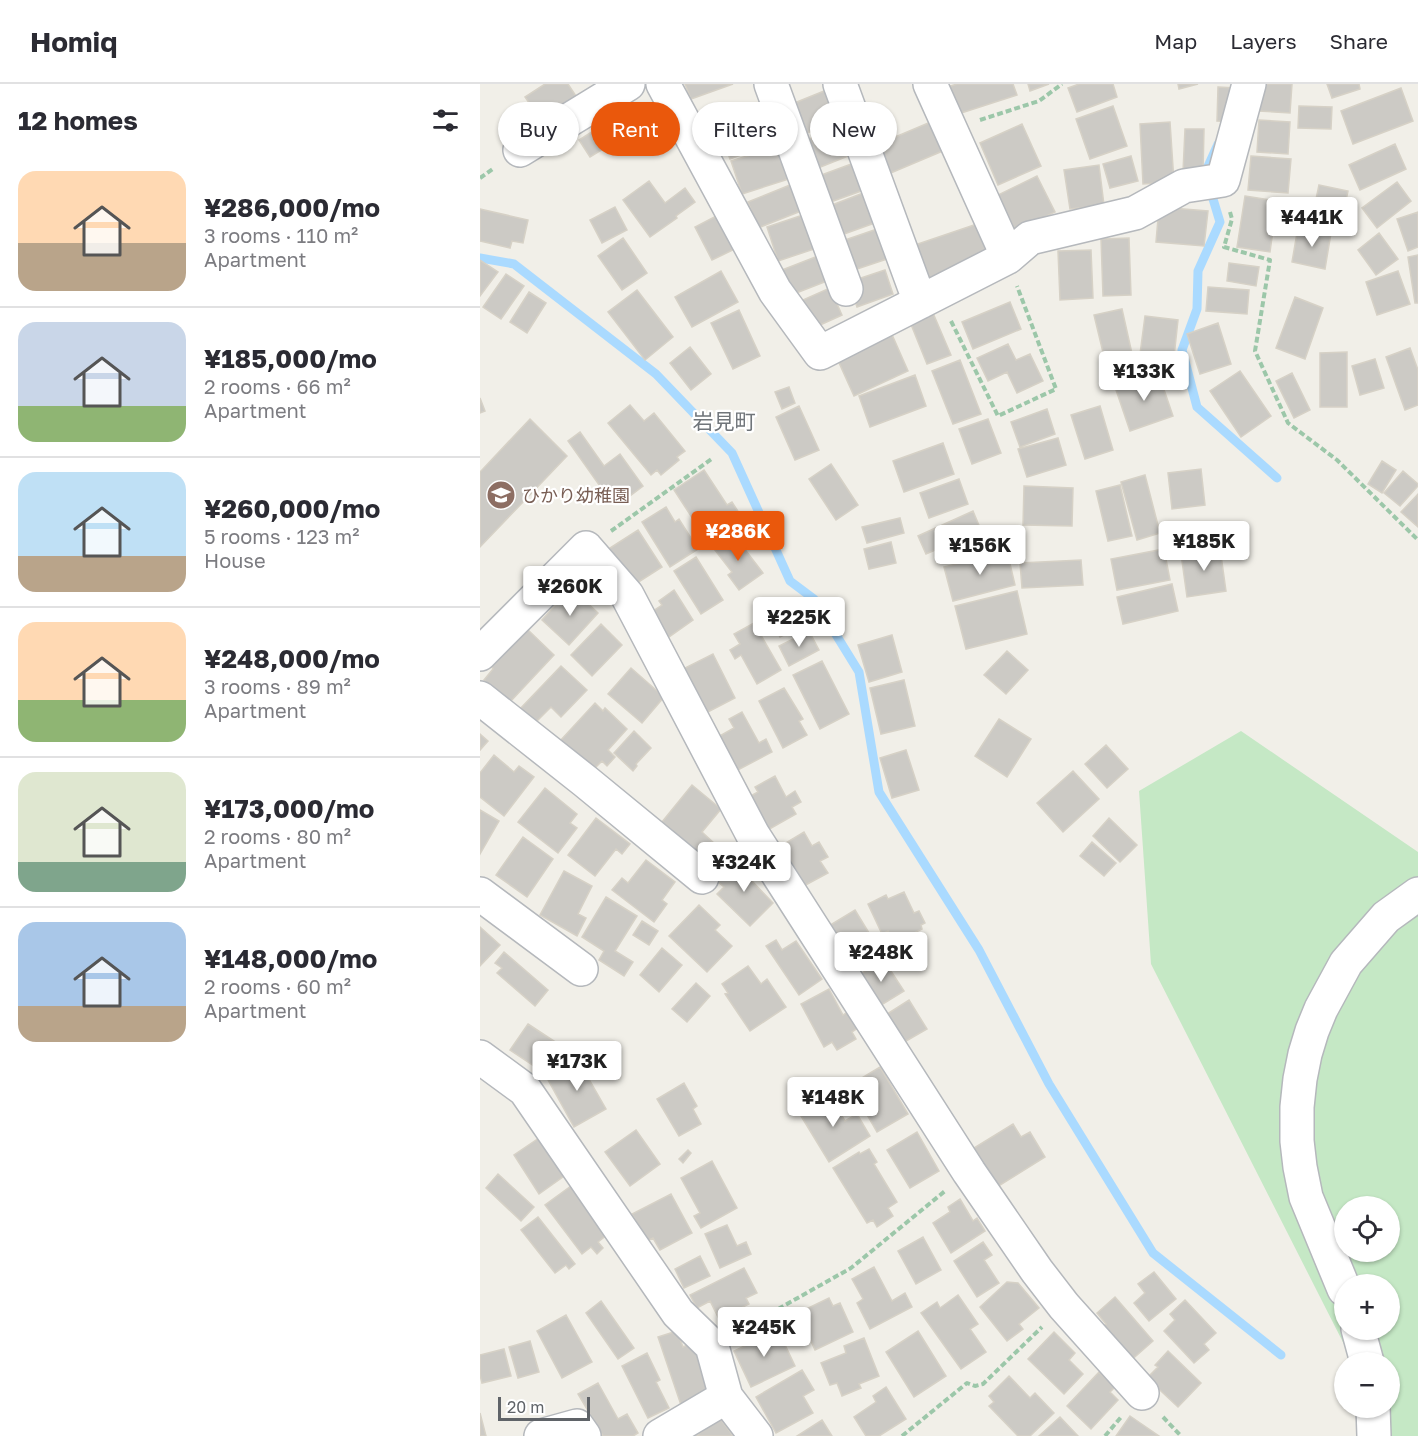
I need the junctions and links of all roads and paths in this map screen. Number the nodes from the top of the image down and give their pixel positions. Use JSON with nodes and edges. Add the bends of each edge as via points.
{"nodes":[{"id":1,"x":628,"y":84,"type":"edge"},
{"id":2,"x":663,"y":84,"type":"edge"},
{"id":3,"x":771,"y":84,"type":"edge"},
{"id":4,"x":840,"y":84,"type":"edge"},
{"id":5,"x":930,"y":84,"type":"edge"},
{"id":6,"x":1062,"y":84,"type":"edge"},
{"id":7,"x":1249,"y":84,"type":"edge"},
{"id":8,"x":579,"y":114,"type":"edge"},
{"id":9,"x":950,"y":130,"type":"junction"},
{"id":10,"x":1223,"y":180,"type":"junction"},
{"id":11,"x":1008,"y":256,"type":"junction"},
{"id":12,"x":846,"y":289,"type":"dead end"},
{"id":13,"x":929,"y":298,"type":"junction"},
{"id":14,"x":714,"y":458,"type":"dead end"},
{"id":15,"x":1418,"y":540,"type":"edge"},
{"id":16,"x":586,"y":548,"type":"junction"},
{"id":17,"x":480,"y":654,"type":"edge"},
{"id":18,"x":480,"y":698,"type":"edge"},
{"id":19,"x":702,"y":877,"type":"dead end"},
{"id":20,"x":480,"y":894,"type":"edge"},
{"id":21,"x":1418,"y":894,"type":"edge"},
{"id":22,"x":581,"y":969,"type":"dead end"},
{"id":23,"x":480,"y":1057,"type":"edge"},
{"id":24,"x":969,"y":1172,"type":"junction"},
{"id":25,"x":1338,"y":1274,"type":"edge"},
{"id":26,"x":1064,"y":1306,"type":"junction"},
{"id":27,"x":712,"y":1346,"type":"junction"},
{"id":28,"x":1142,"y":1393,"type":"dead end"},
{"id":29,"x":726,"y":1397,"type":"junction"},
{"id":30,"x":1373,"y":1418,"type":"edge"},
{"id":31,"x":541,"y":1436,"type":"edge"},
{"id":32,"x":584,"y":1436,"type":"edge"},
{"id":33,"x":660,"y":1436,"type":"edge"},
{"id":34,"x":756,"y":1436,"type":"edge"},
{"id":35,"x":902,"y":1436,"type":"edge"},
{"id":36,"x":1374,"y":1436,"type":"edge"}],
"edges":[{"from":1,"to":8,"type":"street"},
{"from":2,"to":13,"type":"street","via":[[775,291],[820,353]]},
{"from":3,"to":12,"type":"street"},
{"from":4,"to":13,"type":"street"},
{"from":5,"to":9,"type":"street"},
{"from":6,"to":9,"type":"path","via":[[1039,101]]},
{"from":7,"to":10,"type":"street"},
{"from":9,"to":11,"type":"street"},
{"from":10,"to":11,"type":"street","via":[[1184,186],[1135,213],[1030,238]]},
{"from":10,"to":15,"type":"path","via":[[1232,219],[1224,247],[1270,260],[1255,351],[1288,423],[1337,460]]},
{"from":11,"to":13,"type":"street"},
{"from":11,"to":13,"type":"path","via":[[1056,389],[998,416]]},
{"from":14,"to":16,"type":"path"},
{"from":16,"to":17,"type":"street"},
{"from":16,"to":24,"type":"street","via":[[627,595],[753,835]]},
{"from":18,"to":19,"type":"street"},
{"from":20,"to":22,"type":"street"},
{"from":21,"to":25,"type":"street","via":[[1386,917],[1346,963],[1312,1030],[1301,1070],[1297,1141],[1300,1167],[1306,1197]]},
{"from":23,"to":27,"type":"street","via":[[525,1090],[678,1313]]},
{"from":24,"to":26,"type":"street"},
{"from":24,"to":27,"type":"path","via":[[851,1268]]},
{"from":26,"to":28,"type":"street"},
{"from":26,"to":35,"type":"path","via":[[983,1384],[967,1383]]},
{"from":27,"to":29,"type":"street"},
{"from":29,"to":33,"type":"street"},
{"from":29,"to":34,"type":"street"},
{"from":30,"to":36,"type":"street"},
{"from":31,"to":32,"type":"street","via":[[577,1426]]}]}
